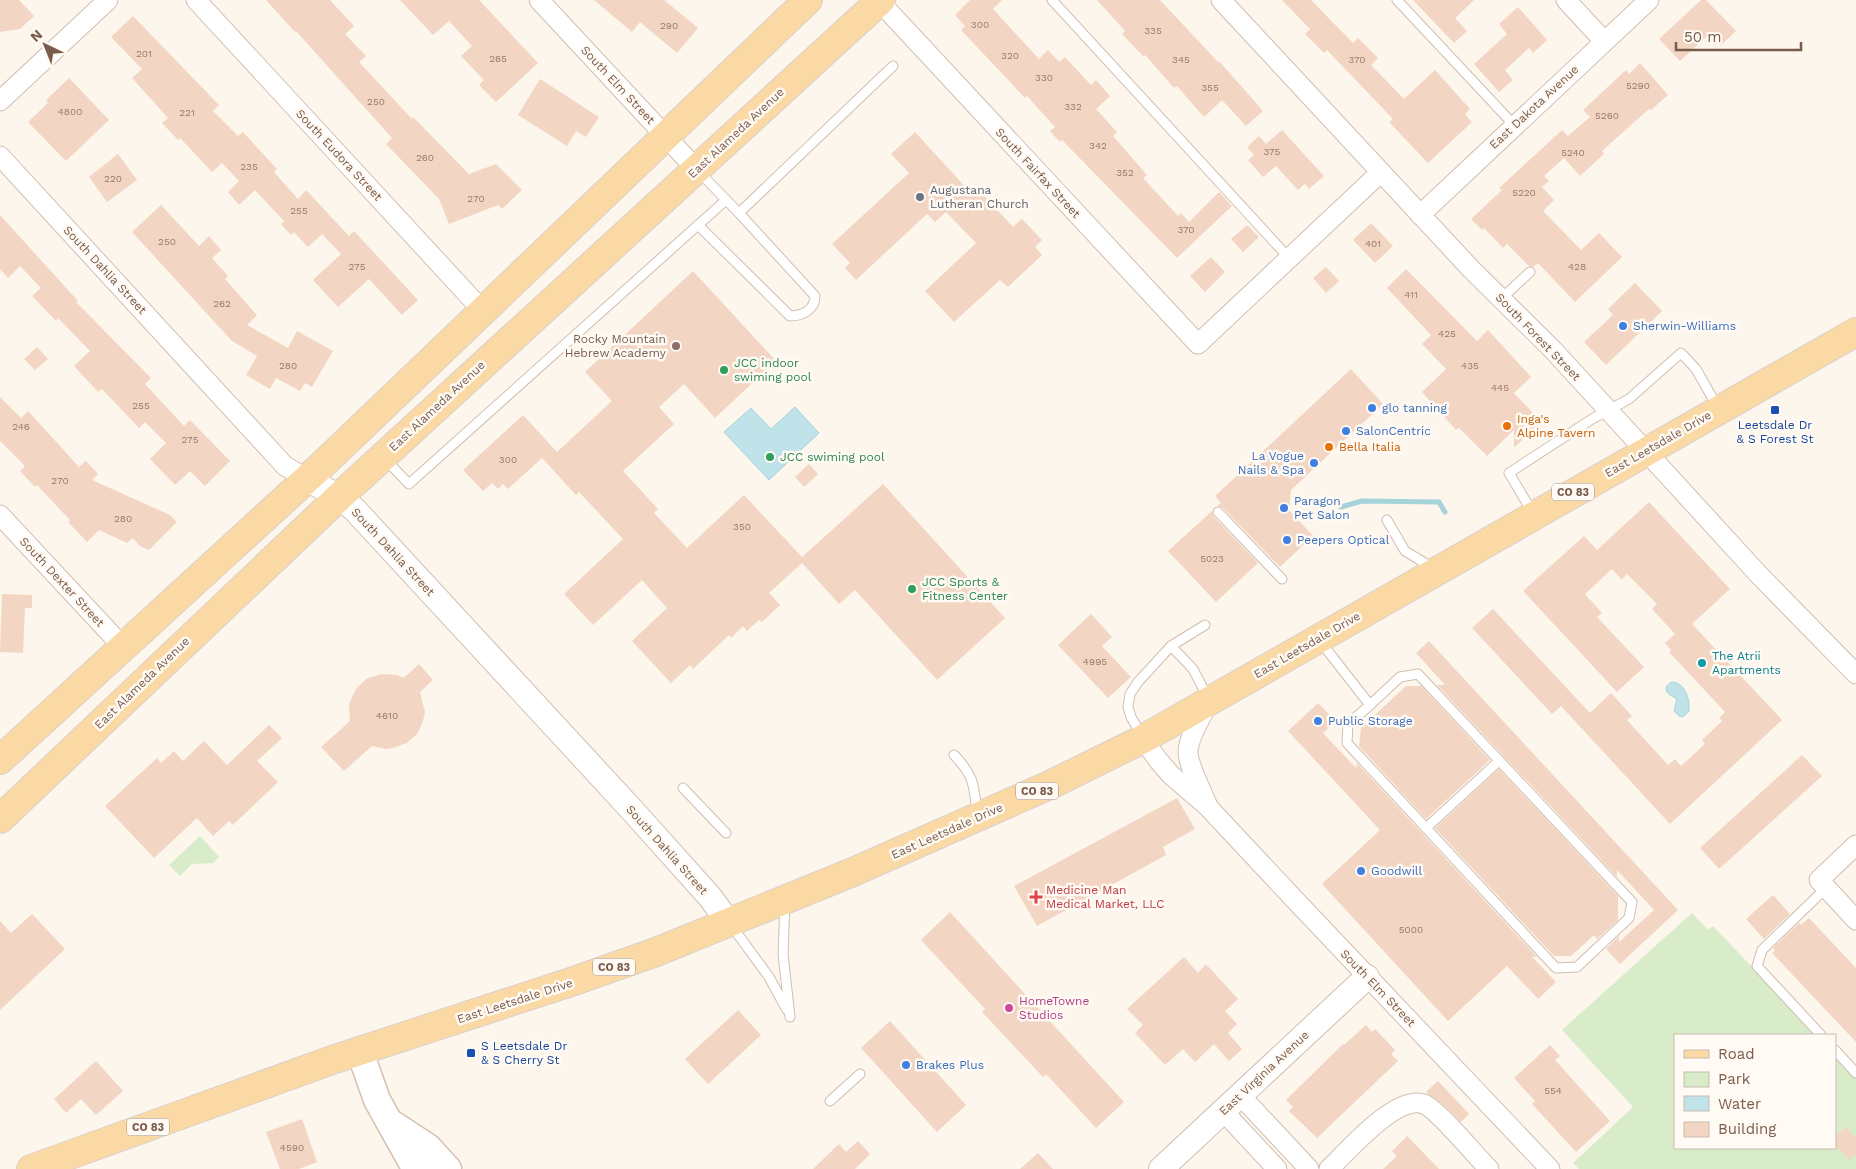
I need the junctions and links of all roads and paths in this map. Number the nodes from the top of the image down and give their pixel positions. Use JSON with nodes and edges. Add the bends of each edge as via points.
{"nodes":[{"id":1,"x":108,"y":0,"type":"edge"},
{"id":2,"x":196,"y":0,"type":"edge"},
{"id":3,"x":540,"y":0,"type":"edge"},
{"id":4,"x":808,"y":0,"type":"edge"},
{"id":5,"x":1052,"y":0,"type":"edge"},
{"id":6,"x":1221,"y":0,"type":"edge"},
{"id":7,"x":1397,"y":0,"type":"edge"},
{"id":8,"x":1566,"y":0,"type":"edge"},
{"id":9,"x":1649,"y":0,"type":"edge"},
{"id":10,"x":880,"y":1,"type":"edge"},
{"id":11,"x":1604,"y":41,"type":"junction"},
{"id":12,"x":893,"y":66,"type":"dead end"},
{"id":13,"x":0,"y":101,"type":"edge"},
{"id":14,"x":1514,"y":125,"type":"junction"},
{"id":15,"x":665,"y":136,"type":"junction"},
{"id":16,"x":0,"y":156,"type":"edge"},
{"id":17,"x":696,"y":170,"type":"junction"},
{"id":18,"x":1381,"y":172,"type":"junction"},
{"id":19,"x":726,"y":200,"type":"junction"},
{"id":20,"x":739,"y":213,"type":"junction"},
{"id":21,"x":1420,"y":214,"type":"junction"},
{"id":22,"x":698,"y":225,"type":"junction"},
{"id":23,"x":1290,"y":258,"type":"junction"},
{"id":24,"x":1530,"y":272,"type":"dead end"},
{"id":25,"x":1501,"y":299,"type":"junction"},
{"id":26,"x":482,"y":310,"type":"junction"},
{"id":27,"x":1856,"y":332,"type":"edge"},
{"id":28,"x":1719,"y":410,"type":"junction"},
{"id":29,"x":1609,"y":411,"type":"junction"},
{"id":30,"x":1645,"y":452,"type":"junction"},
{"id":31,"x":383,"y":457,"type":"junction"},
{"id":32,"x":307,"y":479,"type":"junction"},
{"id":33,"x":339,"y":497,"type":"junction"},
{"id":34,"x":1218,"y":512,"type":"dead end"},
{"id":35,"x":0,"y":515,"type":"edge"},
{"id":36,"x":1534,"y":515,"type":"junction"},
{"id":37,"x":1387,"y":520,"type":"dead end"},
{"id":38,"x":1437,"y":570,"type":"junction"},
{"id":39,"x":1282,"y":579,"type":"dead end"},
{"id":40,"x":1205,"y":625,"type":"dead end"},
{"id":41,"x":1318,"y":638,"type":"junction"},
{"id":42,"x":1171,"y":646,"type":"junction"},
{"id":43,"x":124,"y":648,"type":"junction"},
{"id":44,"x":1856,"y":674,"type":"edge"},
{"id":45,"x":1210,"y":700,"type":"junction"},
{"id":46,"x":1370,"y":705,"type":"junction"},
{"id":47,"x":1143,"y":739,"type":"junction"},
{"id":48,"x":954,"y":755,"type":"dead end"},
{"id":49,"x":0,"y":760,"type":"edge"},
{"id":50,"x":1499,"y":761,"type":"junction"},
{"id":51,"x":683,"y":788,"type":"dead end"},
{"id":52,"x":1207,"y":806,"type":"junction"},
{"id":53,"x":978,"y":817,"type":"junction"},
{"id":54,"x":0,"y":819,"type":"edge"},
{"id":55,"x":1426,"y":828,"type":"junction"},
{"id":56,"x":726,"y":833,"type":"dead end"},
{"id":57,"x":1856,"y":845,"type":"edge"},
{"id":58,"x":1822,"y":884,"type":"junction"},
{"id":59,"x":785,"y":901,"type":"junction"},
{"id":60,"x":1856,"y":920,"type":"edge"},
{"id":61,"x":729,"y":923,"type":"junction"},
{"id":62,"x":1368,"y":977,"type":"junction"},
{"id":63,"x":1820,"y":1034,"type":"edge"},
{"id":64,"x":1836,"y":1051,"type":"edge"},
{"id":65,"x":360,"y":1052,"type":"junction"},
{"id":66,"x":1856,"y":1073,"type":"edge"},
{"id":67,"x":860,"y":1074,"type":"dead end"},
{"id":68,"x":1240,"y":1095,"type":"junction"},
{"id":69,"x":830,"y":1101,"type":"dead end"},
{"id":70,"x":1223,"y":1111,"type":"junction"},
{"id":71,"x":390,"y":1122,"type":"junction"},
{"id":72,"x":31,"y":1169,"type":"edge"},
{"id":73,"x":419,"y":1169,"type":"edge"},
{"id":74,"x":448,"y":1169,"type":"edge"},
{"id":75,"x":1161,"y":1169,"type":"edge"},
{"id":76,"x":1277,"y":1169,"type":"edge"},
{"id":77,"x":1309,"y":1169,"type":"edge"},
{"id":78,"x":1329,"y":1169,"type":"edge"},
{"id":79,"x":1488,"y":1169,"type":"edge"},
{"id":80,"x":1550,"y":1169,"type":"edge"}],
"edges":[{"from":1,"to":13,"type":"street"},
{"from":2,"to":26,"type":"street","name":"South Eudora Street"},
{"from":3,"to":15,"type":"street","name":"South Elm Street"},
{"from":4,"to":15,"type":"main road"},
{"from":5,"to":23,"type":"lane"},
{"from":6,"to":18,"type":"street","name":"South Forest Street"},
{"from":7,"to":14,"type":"lane"},
{"from":8,"to":11,"type":"street"},
{"from":9,"to":11,"type":"street","name":"East Dakota Avenue"},
{"from":10,"to":17,"type":"main road","name":"East Alameda Avenue"},
{"from":10,"to":23,"type":"street","name":"South Fairfax Street","via":[[1198,344]]},
{"from":11,"to":14,"type":"street","name":"East Dakota Avenue"},
{"from":12,"to":20,"type":"lane"},
{"from":14,"to":21,"type":"street","name":"East Dakota Avenue"},
{"from":15,"to":17,"type":"street","name":"South Elm Street"},
{"from":15,"to":26,"type":"main road"},
{"from":16,"to":32,"type":"street","name":"South Dahlia Street","via":[[285,466]]},
{"from":17,"to":19,"type":"lane"},
{"from":17,"to":31,"type":"main road","name":"East Alameda Avenue"},
{"from":18,"to":21,"type":"street","name":"South Forest Street"},
{"from":18,"to":23,"type":"street"},
{"from":19,"to":20,"type":"lane"},
{"from":19,"to":22,"type":"lane"},
{"from":20,"to":22,"type":"lane","via":[[815,296],[811,309],[800,316],[790,316]]},
{"from":21,"to":25,"type":"street","name":"South Forest Street"},
{"from":22,"to":31,"type":"lane","via":[[409,484]]},
{"from":24,"to":25,"type":"lane"},
{"from":25,"to":29,"type":"street","name":"South Forest Street"},
{"from":26,"to":32,"type":"main road"},
{"from":27,"to":28,"type":"main road","name":"East Leetsdale Drive","number":"CO 83"},
{"from":28,"to":29,"type":"lane","via":[[1696,369],[1681,353],[1629,399]]},
{"from":28,"to":30,"type":"main road","name":"East Leetsdale Drive","number":"CO 83"},
{"from":29,"to":30,"type":"street","name":"South Forest Street"},
{"from":29,"to":36,"type":"lane","via":[[1508,473]]},
{"from":30,"to":36,"type":"main road","name":"East Leetsdale Drive","number":"CO 83"},
{"from":30,"to":44,"type":"street","name":"South Forest Street"},
{"from":31,"to":33,"type":"main road","name":"East Alameda Avenue"},
{"from":32,"to":33,"type":"street","name":"South Dahlia Street"},
{"from":32,"to":43,"type":"main road"},
{"from":33,"to":54,"type":"main road","name":"East Alameda Avenue"},
{"from":33,"to":61,"type":"street","name":"South Dahlia Street","via":[[355,510],[632,810],[710,897]]},
{"from":34,"to":39,"type":"lane"},
{"from":35,"to":43,"type":"street","name":"South Dexter Street"},
{"from":36,"to":38,"type":"main road","name":"East Leetsdale Drive","number":"CO 83"},
{"from":37,"to":38,"type":"lane","via":[[1405,551]]},
{"from":38,"to":41,"type":"main road","name":"East Leetsdale Drive","number":"CO 83"},
{"from":40,"to":42,"type":"lane"},
{"from":41,"to":45,"type":"main road","name":"East Leetsdale Drive","number":"CO 83"},
{"from":41,"to":46,"type":"lane"},
{"from":42,"to":45,"type":"lane","via":[[1193,669]]},
{"from":42,"to":47,"type":"lane","via":[[1130,694],[1128,707]]},
{"from":43,"to":49,"type":"main road"},
{"from":45,"to":47,"type":"main road","name":"East Leetsdale Drive","number":"CO 83"},
{"from":45,"to":52,"type":"street","name":"South Elm Street","via":[[1188,754]]},
{"from":46,"to":50,"type":"lane","via":[[1400,677],[1418,674]]},
{"from":46,"to":55,"type":"lane","via":[[1348,724],[1347,743]]},
{"from":47,"to":52,"type":"street","name":"South Elm Street","via":[[1171,775]]},
{"from":47,"to":53,"type":"main road","name":"East Leetsdale Drive","number":"CO 83"},
{"from":48,"to":53,"type":"lane","via":[[972,779]]},
{"from":50,"to":55,"type":"lane"},
{"from":50,"to":55,"type":"lane","via":[[1632,902],[1629,918],[1577,967],[1556,968]]},
{"from":51,"to":56,"type":"lane"},
{"from":52,"to":62,"type":"street","name":"South Elm Street"},
{"from":53,"to":59,"type":"main road","name":"East Leetsdale Drive","number":"CO 83"},
{"from":57,"to":58,"type":"street"},
{"from":58,"to":60,"type":"street"},
{"from":58,"to":63,"type":"lane","via":[[1762,950],[1757,966]]},
{"from":59,"to":61,"type":"main road","name":"East Leetsdale Drive","number":"CO 83"},
{"from":59,"to":61,"type":"lane","via":[[783,954],[790,1017],[769,977]]},
{"from":61,"to":65,"type":"main road","name":"East Leetsdale Drive","number":"CO 83","via":[[579,979]]},
{"from":62,"to":68,"type":"street","name":"East Virginia Avenue"},
{"from":62,"to":80,"type":"street","name":"South Elm Street"},
{"from":64,"to":66,"type":"lane"},
{"from":65,"to":71,"type":"main road","via":[[377,1100]]},
{"from":65,"to":72,"type":"main road","name":"East Leetsdale Drive","number":"CO 83"},
{"from":67,"to":69,"type":"lane"},
{"from":68,"to":70,"type":"street","name":"East Virginia Avenue"},
{"from":68,"to":77,"type":"street"},
{"from":70,"to":75,"type":"street","name":"East Virginia Avenue"},
{"from":70,"to":76,"type":"street"},
{"from":71,"to":73,"type":"main road"},
{"from":71,"to":74,"type":"main road","via":[[428,1147]]},
{"from":78,"to":79,"type":"street","via":[[1392,1112],[1411,1103],[1422,1103],[1434,1110]]}]}
